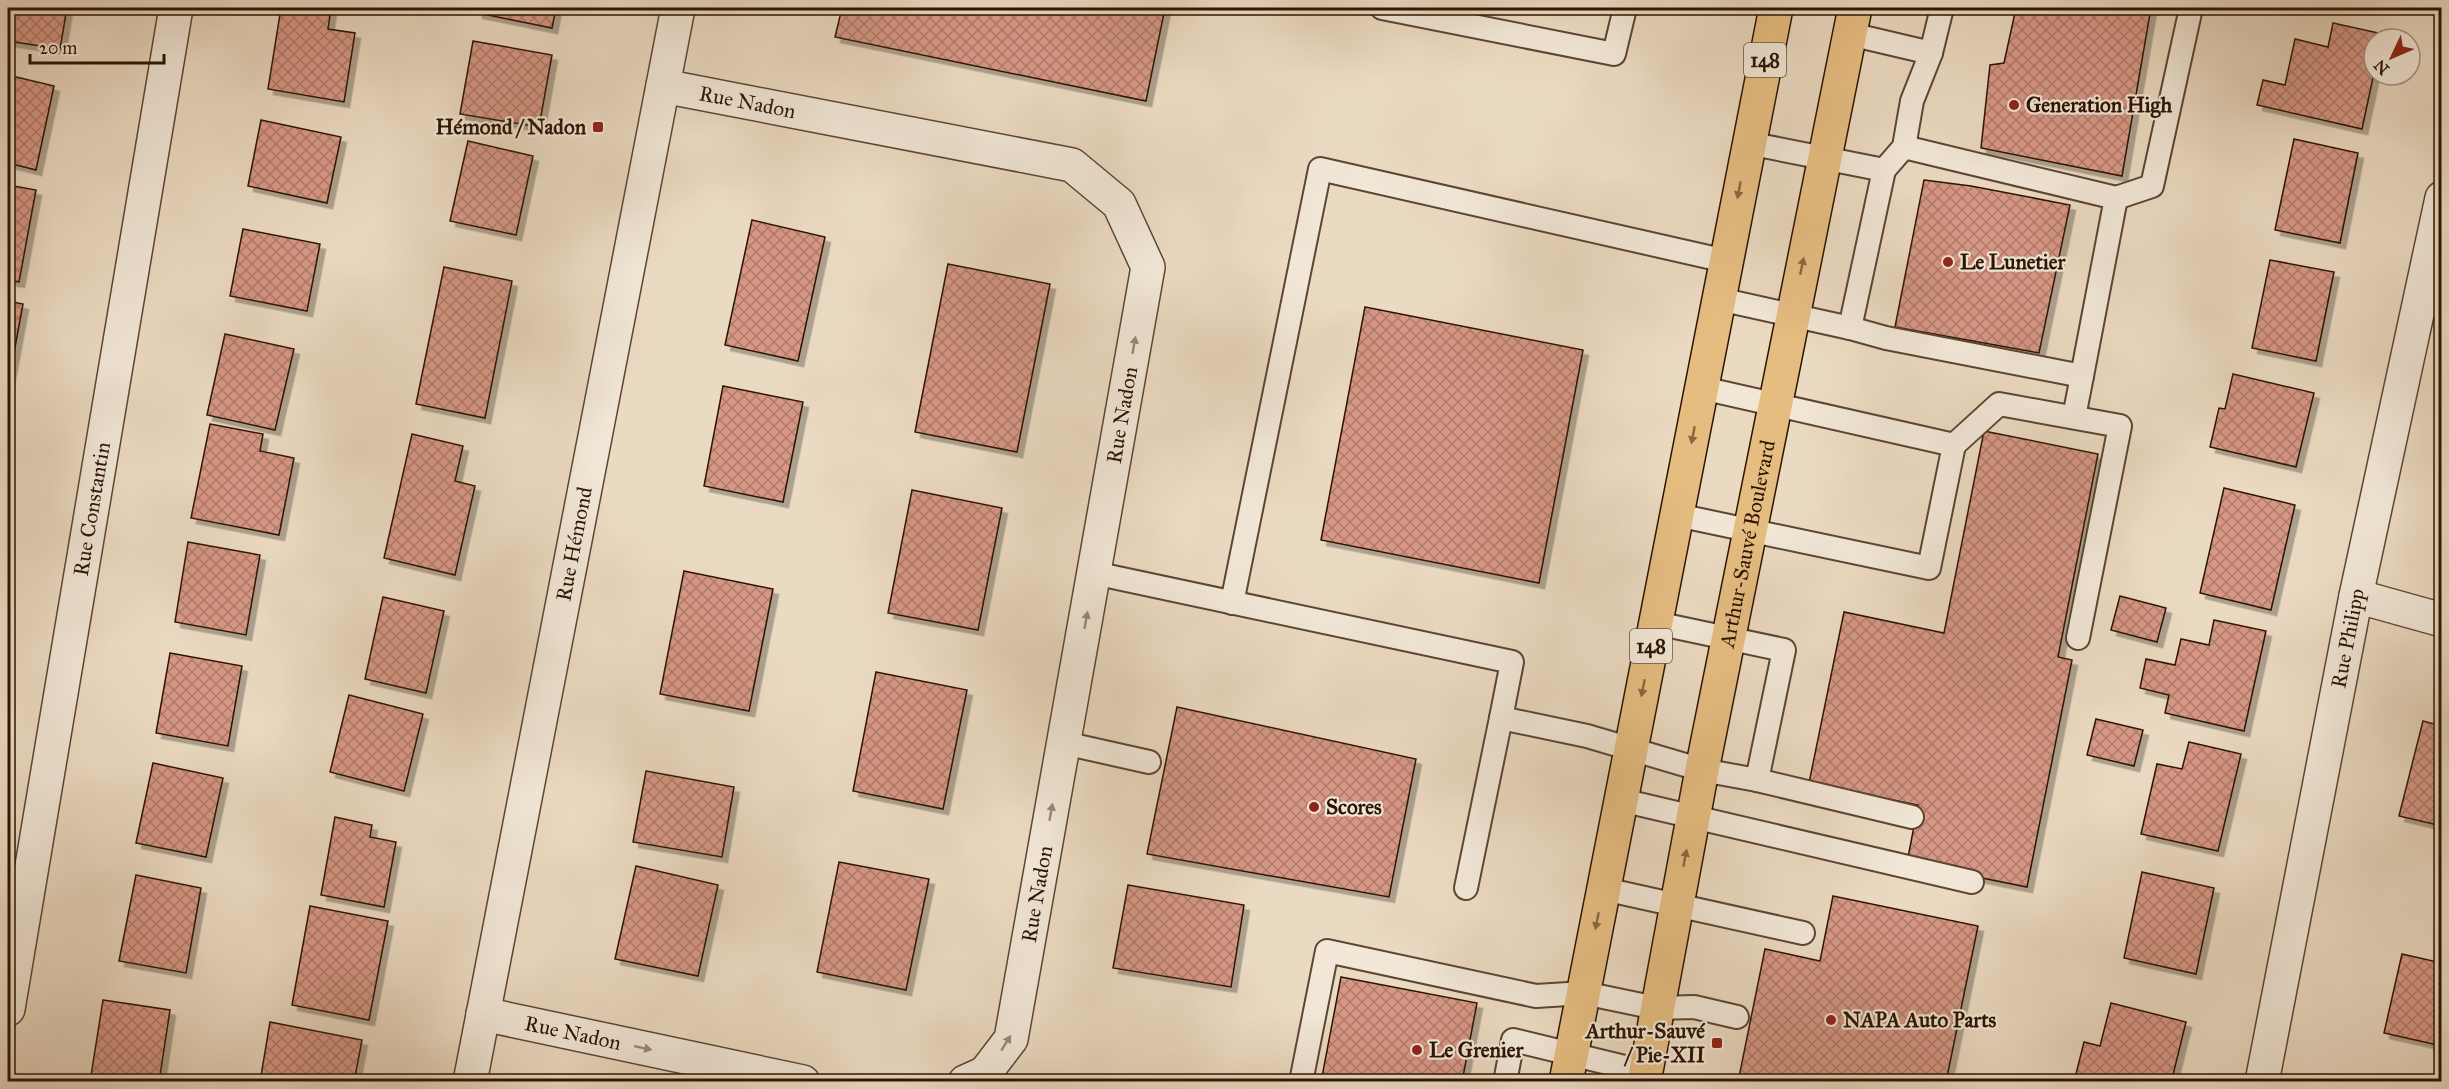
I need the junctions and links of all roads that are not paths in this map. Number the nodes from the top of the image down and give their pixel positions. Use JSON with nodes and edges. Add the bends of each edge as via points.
{"nodes":[{"id":1,"x":176,"y":8,"type":"edge"},
{"id":2,"x":678,"y":8,"type":"edge"},
{"id":3,"x":1382,"y":8,"type":"edge"},
{"id":4,"x":1625,"y":8,"type":"edge"},
{"id":5,"x":1776,"y":8,"type":"edge"},
{"id":6,"x":1942,"y":8,"type":"edge"},
{"id":7,"x":2192,"y":8,"type":"edge"},
{"id":8,"x":1853,"y":21,"type":"edge"},
{"id":9,"x":1931,"y":53,"type":"junction"},
{"id":10,"x":663,"y":86,"type":"junction"},
{"id":11,"x":1748,"y":143,"type":"junction"},
{"id":12,"x":1904,"y":147,"type":"junction"},
{"id":13,"x":1825,"y":158,"type":"junction"},
{"id":14,"x":1884,"y":170,"type":"junction"},
{"id":15,"x":2116,"y":198,"type":"junction"},
{"id":16,"x":2442,"y":198,"type":"edge"},
{"id":17,"x":1726,"y":261,"type":"junction"},
{"id":18,"x":1719,"y":299,"type":"junction"},
{"id":19,"x":1792,"y":315,"type":"junction"},
{"id":20,"x":1850,"y":328,"type":"junction"},
{"id":21,"x":2082,"y":376,"type":"junction"},
{"id":22,"x":1702,"y":388,"type":"junction"},
{"id":23,"x":1774,"y":404,"type":"junction"},
{"id":24,"x":2074,"y":417,"type":"junction"},
{"id":25,"x":1954,"y":445,"type":"junction"},
{"id":26,"x":1677,"y":515,"type":"junction"},
{"id":27,"x":1750,"y":530,"type":"junction"},
{"id":28,"x":1094,"y":573,"type":"junction"},
{"id":29,"x":2356,"y":596,"type":"junction"},
{"id":30,"x":1233,"y":603,"type":"junction"},
{"id":31,"x":2442,"y":620,"type":"edge"},
{"id":32,"x":1656,"y":623,"type":"junction"},
{"id":33,"x":2078,"y":638,"type":"dead end"},
{"id":34,"x":1729,"y":639,"type":"junction"},
{"id":35,"x":1501,"y":718,"type":"junction"},
{"id":36,"x":1064,"y":742,"type":"junction"},
{"id":37,"x":1630,"y":751,"type":"junction"},
{"id":38,"x":1149,"y":762,"type":"dead end"},
{"id":39,"x":1702,"y":770,"type":"junction"},
{"id":40,"x":1757,"y":780,"type":"junction"},
{"id":41,"x":1621,"y":800,"type":"junction"},
{"id":42,"x":1693,"y":817,"type":"junction"},
{"id":43,"x":1912,"y":817,"type":"dead end"},
{"id":44,"x":1972,"y":882,"type":"dead end"},
{"id":45,"x":1466,"y":888,"type":"dead end"},
{"id":46,"x":1604,"y":889,"type":"junction"},
{"id":47,"x":1676,"y":906,"type":"junction"},
{"id":48,"x":1803,"y":933,"type":"dead end"},
{"id":49,"x":1584,"y":993,"type":"junction"},
{"id":50,"x":1656,"y":1008,"type":"junction"},
{"id":51,"x":8,"y":1009,"type":"edge"},
{"id":52,"x":483,"y":1014,"type":"junction"},
{"id":53,"x":1737,"y":1017,"type":"dead end"},
{"id":54,"x":1568,"y":1068,"type":"edge"},
{"id":55,"x":1645,"y":1077,"type":"edge"},
{"id":56,"x":470,"y":1082,"type":"edge"},
{"id":57,"x":803,"y":1082,"type":"edge"},
{"id":58,"x":965,"y":1082,"type":"edge"},
{"id":59,"x":1301,"y":1082,"type":"edge"},
{"id":60,"x":1505,"y":1082,"type":"edge"},
{"id":61,"x":2262,"y":1082,"type":"edge"}],
"edges":[{"from":1,"to":51,"type":"street","name":"Rue Constantin"},
{"from":2,"to":10,"type":"street","name":"Rue Hémond"},
{"from":3,"to":4,"type":"lane","via":[[1614,54]]},
{"from":5,"to":11,"type":"main road","number":"148"},
{"from":6,"to":9,"type":"lane"},
{"from":7,"to":15,"type":"lane","via":[[2152,186]]},
{"from":8,"to":9,"type":"lane"},
{"from":8,"to":13,"type":"main road","name":"Arthur-Sauvé Boulevard"},
{"from":9,"to":12,"type":"lane","via":[[1912,101]]},
{"from":28,"to":10,"type":"street","name":"Rue Nadon","one_way":true,"via":[[1148,267],[1119,204],[1072,165]]},
{"from":10,"to":52,"type":"street","name":"Rue Hémond"},
{"from":11,"to":13,"type":"lane"},
{"from":11,"to":17,"type":"main road","number":"148","one_way":true},
{"from":12,"to":14,"type":"lane"},
{"from":12,"to":15,"type":"lane"},
{"from":13,"to":14,"type":"lane"},
{"from":19,"to":13,"type":"main road","name":"Arthur-Sauvé Boulevard","one_way":true},
{"from":14,"to":20,"type":"lane"},
{"from":15,"to":21,"type":"lane"},
{"from":16,"to":29,"type":"street","name":"Rue Philipp"},
{"from":17,"to":18,"type":"main road","number":"148"},
{"from":17,"to":30,"type":"lane","via":[[1320,169]]},
{"from":18,"to":19,"type":"lane"},
{"from":18,"to":22,"type":"main road","number":"148"},
{"from":19,"to":20,"type":"lane"},
{"from":19,"to":23,"type":"main road","name":"Arthur-Sauvé Boulevard"},
{"from":20,"to":21,"type":"lane"},
{"from":21,"to":24,"type":"lane"},
{"from":22,"to":23,"type":"lane"},
{"from":22,"to":26,"type":"main road","number":"148","one_way":true},
{"from":23,"to":25,"type":"lane"},
{"from":23,"to":27,"type":"main road","name":"Arthur-Sauvé Boulevard"},
{"from":24,"to":25,"type":"lane","via":[[1999,404]]},
{"from":24,"to":33,"type":"lane","via":[[2120,426]]},
{"from":25,"to":27,"type":"lane","via":[[1929,568]]},
{"from":26,"to":27,"type":"lane"},
{"from":26,"to":32,"type":"main road","number":"148"},
{"from":27,"to":34,"type":"main road","name":"Arthur-Sauvé Boulevard"},
{"from":28,"to":30,"type":"lane"},
{"from":36,"to":28,"type":"street","name":"Rue Nadon","one_way":true},
{"from":29,"to":31,"type":"street"},
{"from":29,"to":61,"type":"street","name":"Rue Philipp"},
{"from":30,"to":35,"type":"lane","via":[[1512,662]]},
{"from":32,"to":34,"type":"lane"},
{"from":32,"to":37,"type":"main road","number":"148","one_way":true},
{"from":34,"to":39,"type":"main road","name":"Arthur-Sauvé Boulevard"},
{"from":34,"to":40,"type":"lane","via":[[1784,650]]},
{"from":35,"to":37,"type":"lane","via":[[1587,736]]},
{"from":35,"to":45,"type":"lane"},
{"from":36,"to":38,"type":"lane"},
{"from":58,"to":36,"type":"street","name":"Rue Nadon","one_way":true,"via":[[985,1072],[1011,1039]]},
{"from":37,"to":39,"type":"lane"},
{"from":37,"to":41,"type":"main road","number":"148"},
{"from":39,"to":40,"type":"lane"},
{"from":39,"to":42,"type":"main road","name":"Arthur-Sauvé Boulevard"},
{"from":40,"to":43,"type":"lane"},
{"from":41,"to":42,"type":"lane"},
{"from":41,"to":46,"type":"main road","number":"148"},
{"from":42,"to":44,"type":"lane"},
{"from":47,"to":42,"type":"main road","name":"Arthur-Sauvé Boulevard","one_way":true},
{"from":46,"to":47,"type":"lane"},
{"from":46,"to":49,"type":"main road","number":"148","one_way":true},
{"from":47,"to":48,"type":"lane"},
{"from":47,"to":50,"type":"main road","name":"Arthur-Sauvé Boulevard"},
{"from":49,"to":50,"type":"lane"},
{"from":49,"to":54,"type":"main road","number":"148"},
{"from":49,"to":59,"type":"lane","via":[[1536,996],[1327,951]]},
{"from":50,"to":53,"type":"lane","via":[[1694,1007]]},
{"from":50,"to":55,"type":"main road","name":"Arthur-Sauvé Boulevard"},
{"from":52,"to":56,"type":"street","name":"Rue Hémond"},
{"from":52,"to":57,"type":"street","name":"Rue Nadon","one_way":true},
{"from":54,"to":55,"type":"lane"},
{"from":54,"to":60,"type":"lane","via":[[1514,1040]]}]}
